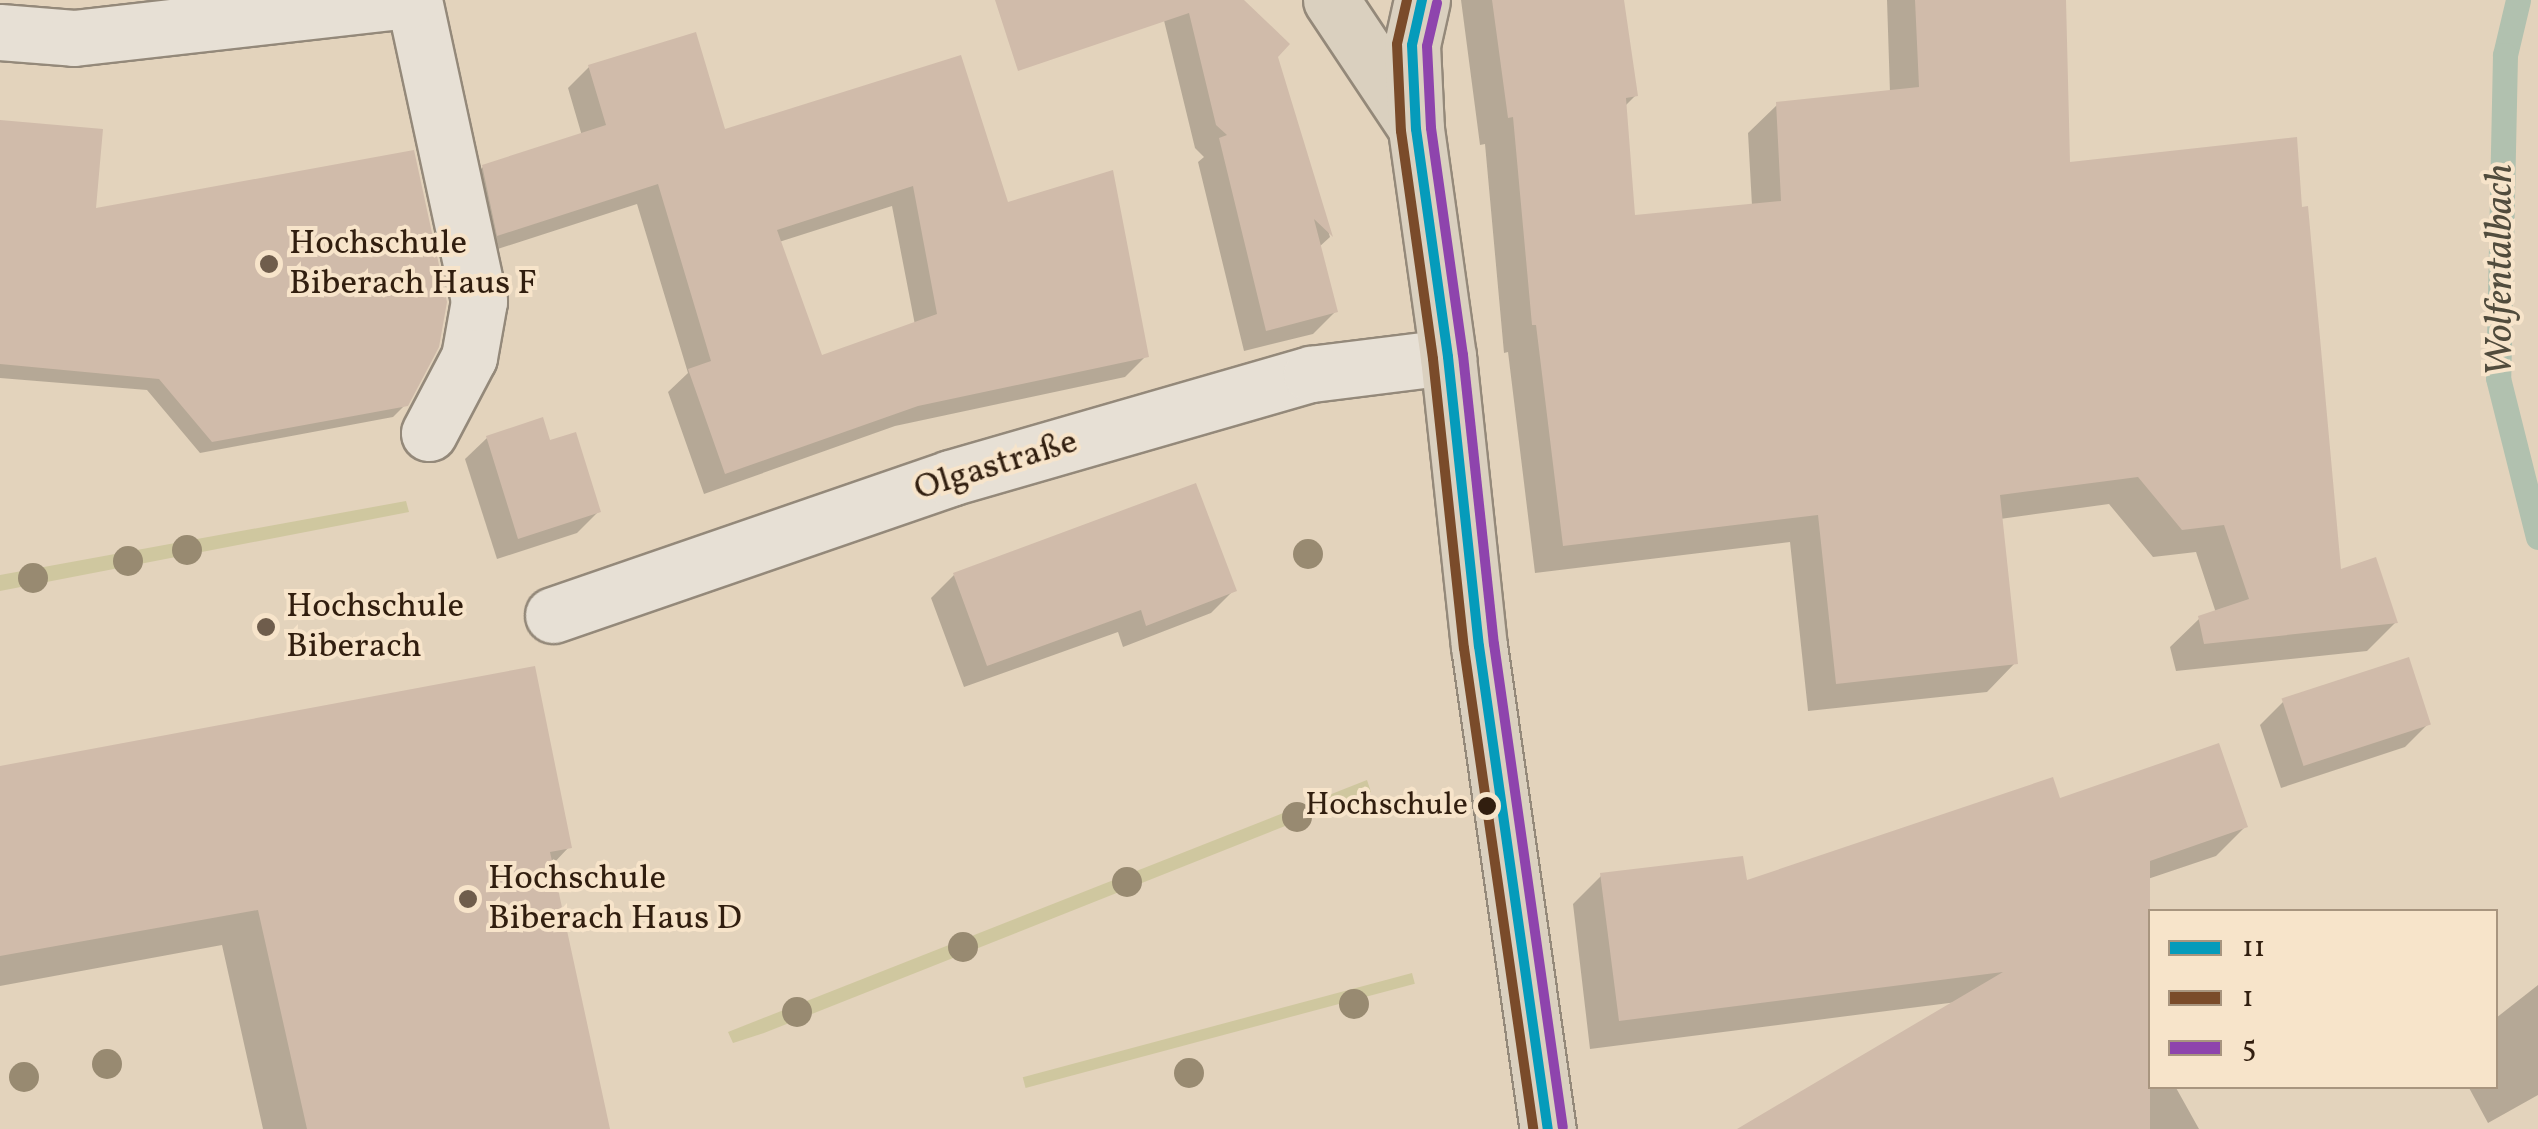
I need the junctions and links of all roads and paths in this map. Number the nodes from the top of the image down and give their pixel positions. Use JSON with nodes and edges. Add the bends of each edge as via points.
{"nodes":[{"id":1,"x":412,"y":0,"type":"edge"},
{"id":2,"x":1331,"y":0,"type":"edge"},
{"id":3,"x":1422,"y":0,"type":"edge"},
{"id":4,"x":0,"y":32,"type":"edge"},
{"id":5,"x":1416,"y":128,"type":"junction"},
{"id":6,"x":1448,"y":357,"type":"junction"},
{"id":7,"x":429,"y":433,"type":"dead end"},
{"id":8,"x":554,"y":615,"type":"dead end"},
{"id":9,"x":1548,"y":1129,"type":"edge"}],
"edges":[{"from":1,"to":4,"type":"street","via":[[74,38]]},
{"from":1,"to":7,"type":"street","via":[[479,301],[469,357]]},
{"from":2,"to":5,"type":"main road"},
{"from":3,"to":5,"type":"main road","via":[[1412,44]]},
{"from":5,"to":6,"type":"main road"},
{"from":6,"to":8,"type":"street","name":"Olgastraße","via":[[1311,374],[950,478]]},
{"from":6,"to":9,"type":"main road","via":[[1479,646]]}]}
